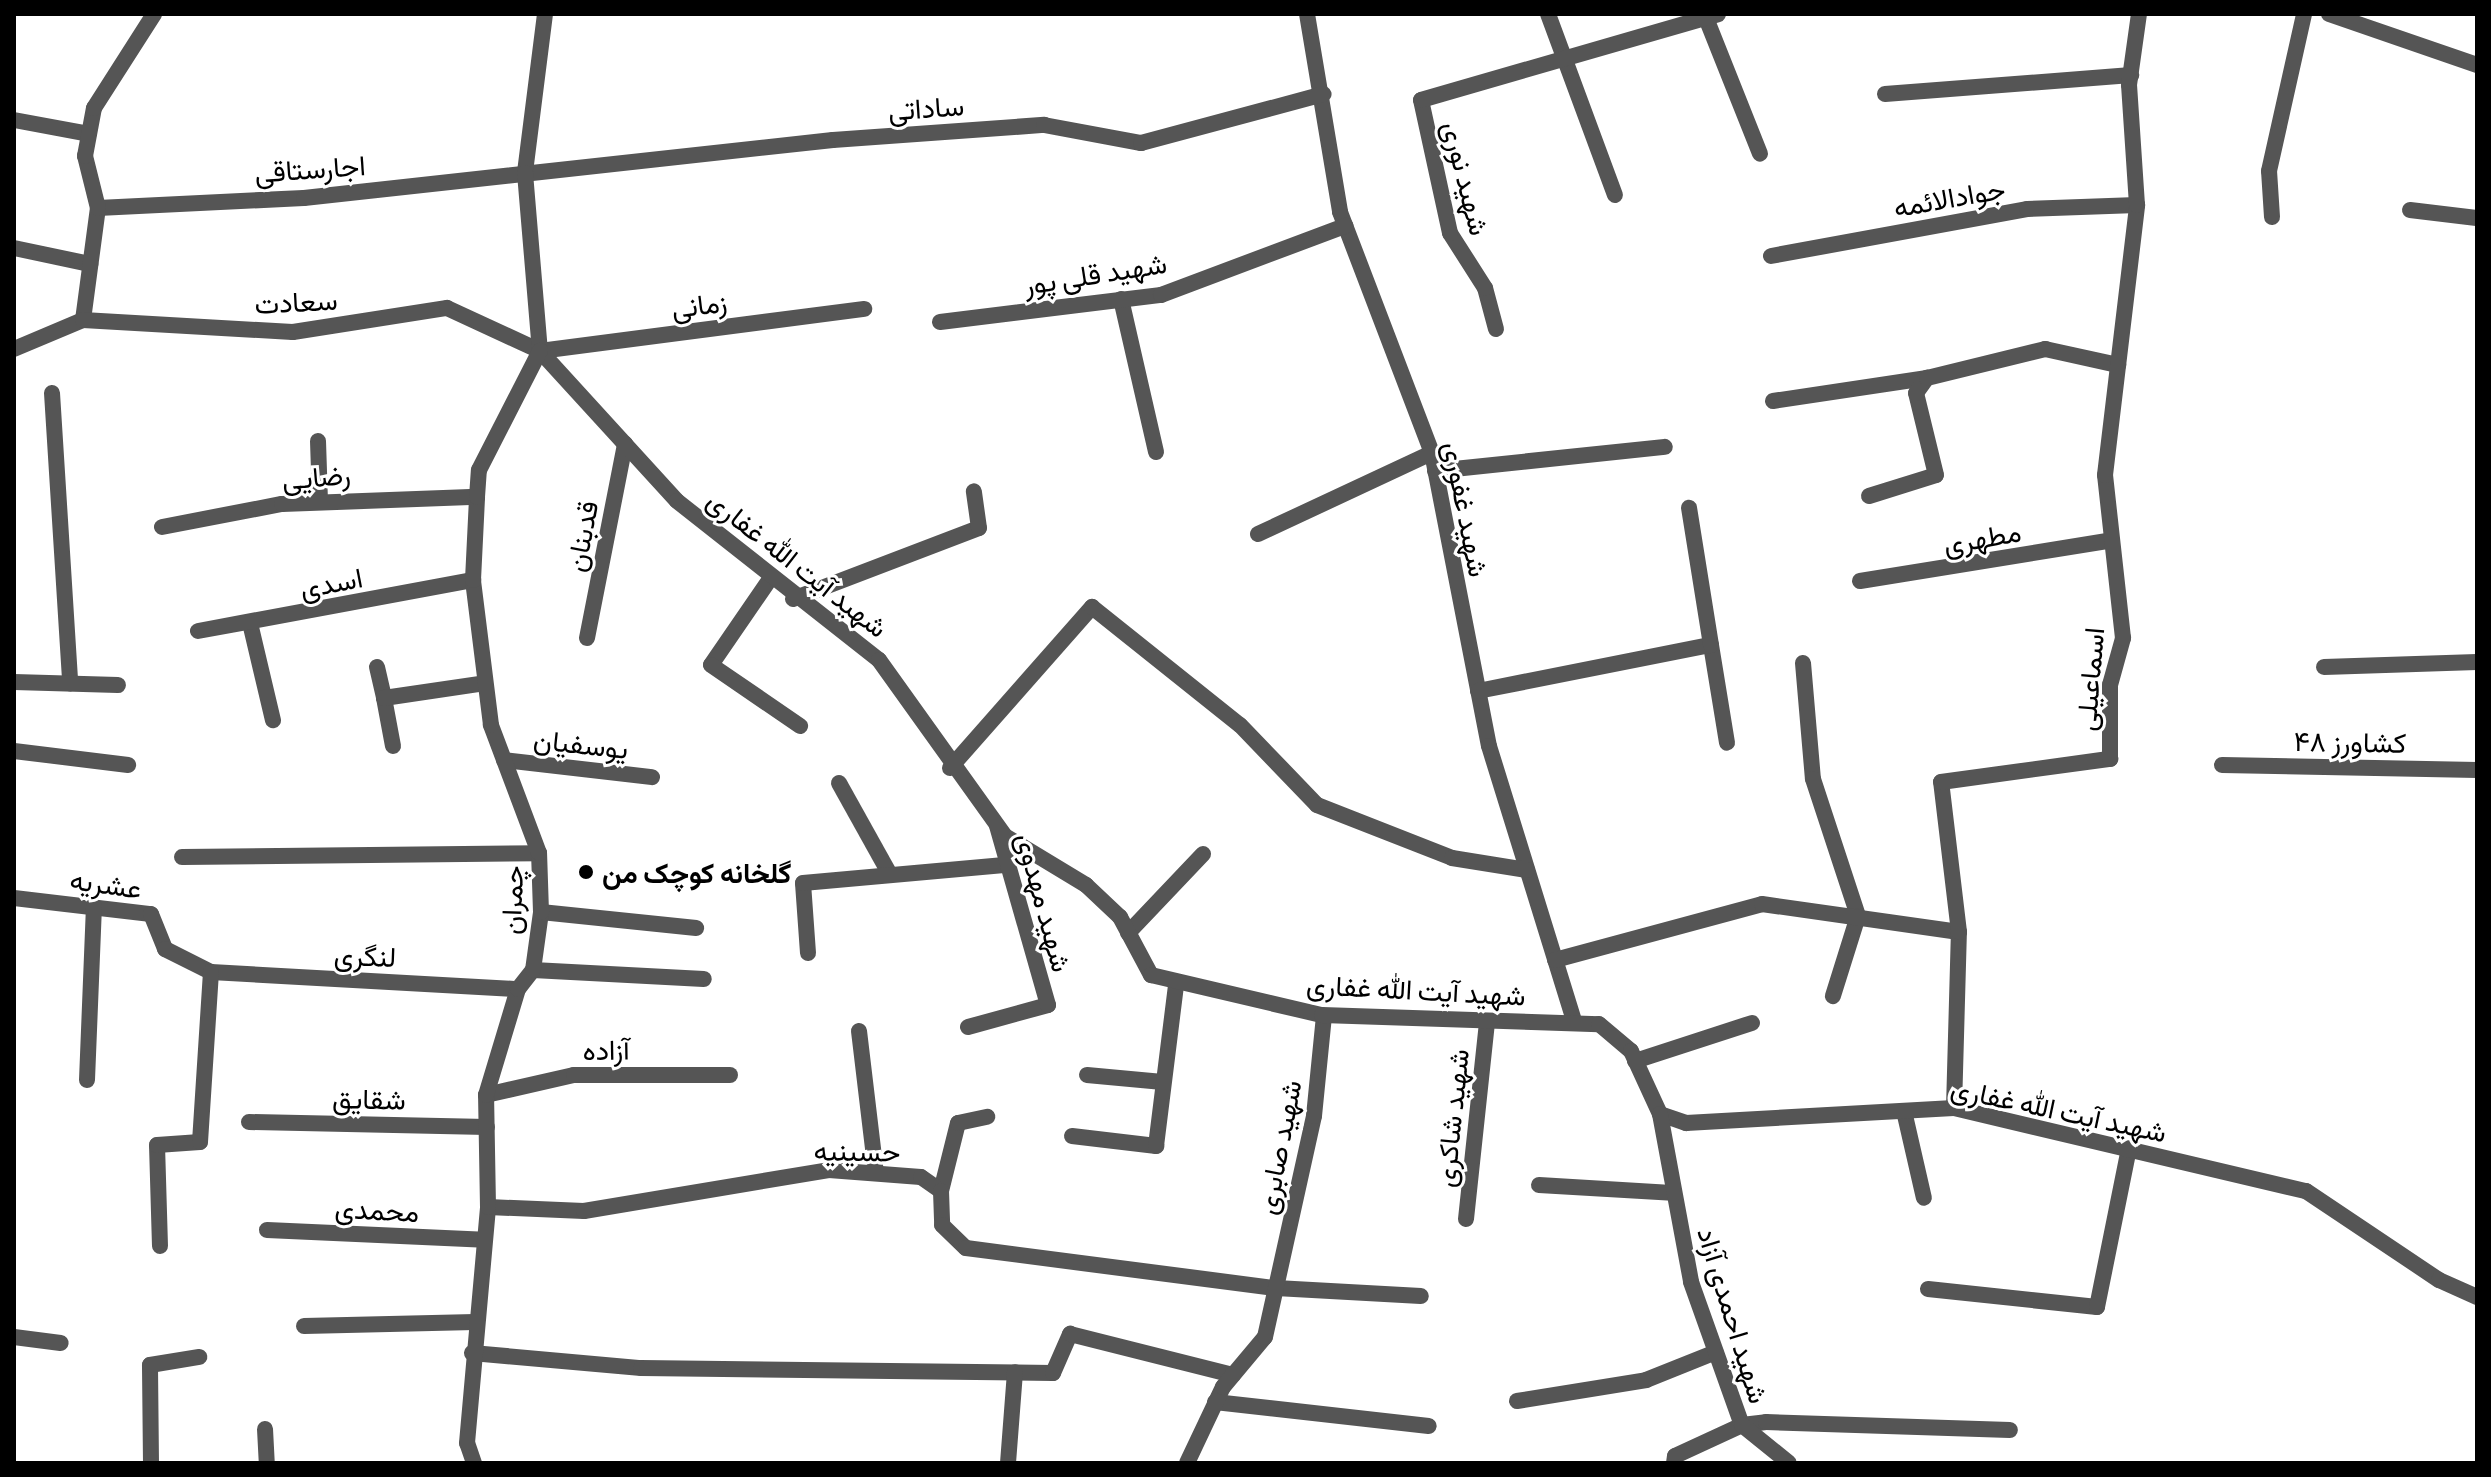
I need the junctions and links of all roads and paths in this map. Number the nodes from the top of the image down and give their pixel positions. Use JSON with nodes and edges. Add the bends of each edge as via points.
{"nodes":[{"id":1,"x":154,"y":14,"type":"edge"},
{"id":2,"x":545,"y":14,"type":"edge"},
{"id":3,"x":1307,"y":14,"type":"edge"},
{"id":4,"x":1548,"y":14,"type":"edge"},
{"id":5,"x":2139,"y":14,"type":"edge"},
{"id":6,"x":2304,"y":14,"type":"edge"},
{"id":7,"x":2329,"y":14,"type":"edge"},
{"id":8,"x":1712,"y":16,"type":"edge"},
{"id":9,"x":1674,"y":20,"type":"edge"},
{"id":10,"x":1564,"y":61,"type":"junction"},
{"id":11,"x":2477,"y":65,"type":"edge"},
{"id":12,"x":2131,"y":75,"type":"junction"},
{"id":13,"x":1324,"y":94,"type":"junction"},
{"id":14,"x":1885,"y":94,"type":"dead end"},
{"id":15,"x":14,"y":120,"type":"edge"},
{"id":16,"x":89,"y":134,"type":"junction"},
{"id":17,"x":1760,"y":154,"type":"dead end"},
{"id":18,"x":525,"y":173,"type":"junction"},
{"id":19,"x":1615,"y":195,"type":"dead end"},
{"id":20,"x":2137,"y":205,"type":"junction"},
{"id":21,"x":98,"y":208,"type":"junction"},
{"id":22,"x":2410,"y":210,"type":"dead end"},
{"id":23,"x":2272,"y":217,"type":"dead end"},
{"id":24,"x":2477,"y":218,"type":"edge"},
{"id":25,"x":1345,"y":226,"type":"junction"},
{"id":26,"x":14,"y":248,"type":"edge"},
{"id":27,"x":1771,"y":256,"type":"dead end"},
{"id":28,"x":90,"y":264,"type":"junction"},
{"id":29,"x":1121,"y":299,"type":"junction"},
{"id":30,"x":864,"y":309,"type":"dead end"},
{"id":31,"x":83,"y":320,"type":"junction"},
{"id":32,"x":940,"y":322,"type":"dead end"},
{"id":33,"x":1496,"y":329,"type":"dead end"},
{"id":34,"x":14,"y":349,"type":"edge"},
{"id":35,"x":540,"y":351,"type":"junction"},
{"id":36,"x":2118,"y":365,"type":"junction"},
{"id":37,"x":1927,"y":378,"type":"junction"},
{"id":38,"x":52,"y":393,"type":"dead end"},
{"id":39,"x":1773,"y":401,"type":"dead end"},
{"id":40,"x":318,"y":441,"type":"dead end"},
{"id":41,"x":625,"y":444,"type":"junction"},
{"id":42,"x":1665,"y":447,"type":"dead end"},
{"id":43,"x":1156,"y":452,"type":"dead end"},
{"id":44,"x":1432,"y":453,"type":"junction"},
{"id":45,"x":1435,"y":471,"type":"junction"},
{"id":46,"x":974,"y":491,"type":"dead end"},
{"id":47,"x":1869,"y":496,"type":"dead end"},
{"id":48,"x":477,"y":497,"type":"junction"},
{"id":49,"x":320,"y":501,"type":"junction"},
{"id":50,"x":1689,"y":508,"type":"dead end"},
{"id":51,"x":162,"y":527,"type":"dead end"},
{"id":52,"x":1258,"y":534,"type":"dead end"},
{"id":53,"x":2112,"y":540,"type":"junction"},
{"id":54,"x":770,"y":579,"type":"junction"},
{"id":55,"x":473,"y":580,"type":"junction"},
{"id":56,"x":1860,"y":581,"type":"dead end"},
{"id":57,"x":793,"y":599,"type":"junction"},
{"id":58,"x":250,"y":623,"type":"junction"},
{"id":59,"x":198,"y":631,"type":"dead end"},
{"id":60,"x":587,"y":638,"type":"dead end"},
{"id":61,"x":1711,"y":645,"type":"junction"},
{"id":62,"x":2477,"y":662,"type":"edge"},
{"id":63,"x":1803,"y":663,"type":"dead end"},
{"id":64,"x":377,"y":667,"type":"dead end"},
{"id":65,"x":2324,"y":667,"type":"dead end"},
{"id":66,"x":14,"y":682,"type":"edge"},
{"id":67,"x":70,"y":683,"type":"junction"},
{"id":68,"x":485,"y":683,"type":"junction"},
{"id":69,"x":118,"y":685,"type":"dead end"},
{"id":70,"x":1478,"y":691,"type":"junction"},
{"id":71,"x":384,"y":698,"type":"junction"},
{"id":72,"x":273,"y":720,"type":"dead end"},
{"id":73,"x":800,"y":726,"type":"dead end"},
{"id":74,"x":1727,"y":743,"type":"dead end"},
{"id":75,"x":393,"y":746,"type":"dead end"},
{"id":76,"x":14,"y":751,"type":"edge"},
{"id":77,"x":504,"y":760,"type":"junction"},
{"id":78,"x":128,"y":765,"type":"dead end"},
{"id":79,"x":2222,"y":765,"type":"dead end"},
{"id":80,"x":950,"y":768,"type":"junction"},
{"id":81,"x":2477,"y":770,"type":"edge"},
{"id":82,"x":652,"y":777,"type":"dead end"},
{"id":83,"x":839,"y":783,"type":"dead end"},
{"id":84,"x":997,"y":826,"type":"junction"},
{"id":85,"x":539,"y":853,"type":"junction"},
{"id":86,"x":1203,"y":854,"type":"dead end"},
{"id":87,"x":182,"y":857,"type":"dead end"},
{"id":88,"x":1004,"y":865,"type":"junction"},
{"id":89,"x":1527,"y":870,"type":"junction"},
{"id":90,"x":889,"y":873,"type":"junction"},
{"id":91,"x":14,"y":898,"type":"edge"},
{"id":92,"x":94,"y":906,"type":"junction"},
{"id":93,"x":541,"y":912,"type":"junction"},
{"id":94,"x":1858,"y":916,"type":"junction"},
{"id":95,"x":696,"y":928,"type":"dead end"},
{"id":96,"x":1959,"y":932,"type":"junction"},
{"id":97,"x":1128,"y":933,"type":"junction"},
{"id":98,"x":808,"y":953,"type":"dead end"},
{"id":99,"x":1555,"y":960,"type":"junction"},
{"id":100,"x":533,"y":970,"type":"junction"},
{"id":101,"x":211,"y":972,"type":"junction"},
{"id":102,"x":704,"y":979,"type":"dead end"},
{"id":103,"x":1176,"y":985,"type":"junction"},
{"id":104,"x":518,"y":989,"type":"junction"},
{"id":105,"x":1833,"y":996,"type":"dead end"},
{"id":106,"x":1324,"y":1016,"type":"junction"},
{"id":107,"x":1573,"y":1017,"type":"junction"},
{"id":108,"x":1487,"y":1022,"type":"junction"},
{"id":109,"x":1752,"y":1023,"type":"dead end"},
{"id":110,"x":968,"y":1027,"type":"dead end"},
{"id":111,"x":859,"y":1031,"type":"dead end"},
{"id":112,"x":1635,"y":1061,"type":"junction"},
{"id":113,"x":730,"y":1075,"type":"dead end"},
{"id":114,"x":1087,"y":1075,"type":"dead end"},
{"id":115,"x":87,"y":1080,"type":"dead end"},
{"id":116,"x":1163,"y":1082,"type":"junction"},
{"id":117,"x":486,"y":1095,"type":"junction"},
{"id":118,"x":1954,"y":1108,"type":"junction"},
{"id":119,"x":1904,"y":1111,"type":"junction"},
{"id":120,"x":1660,"y":1114,"type":"junction"},
{"id":121,"x":987,"y":1117,"type":"dead end"},
{"id":122,"x":249,"y":1122,"type":"dead end"},
{"id":123,"x":487,"y":1127,"type":"junction"},
{"id":124,"x":1072,"y":1136,"type":"dead end"},
{"id":125,"x":2129,"y":1148,"type":"junction"},
{"id":126,"x":876,"y":1173,"type":"junction"},
{"id":127,"x":1539,"y":1185,"type":"dead end"},
{"id":128,"x":941,"y":1191,"type":"junction"},
{"id":129,"x":1672,"y":1193,"type":"junction"},
{"id":130,"x":1924,"y":1198,"type":"dead end"},
{"id":131,"x":488,"y":1207,"type":"junction"},
{"id":132,"x":1466,"y":1219,"type":"dead end"},
{"id":133,"x":267,"y":1230,"type":"dead end"},
{"id":134,"x":484,"y":1240,"type":"junction"},
{"id":135,"x":160,"y":1246,"type":"dead end"},
{"id":136,"x":1276,"y":1288,"type":"junction"},
{"id":137,"x":1928,"y":1289,"type":"dead end"},
{"id":138,"x":1421,"y":1296,"type":"dead end"},
{"id":139,"x":2477,"y":1297,"type":"edge"},
{"id":140,"x":475,"y":1322,"type":"junction"},
{"id":141,"x":304,"y":1326,"type":"dead end"},
{"id":142,"x":14,"y":1337,"type":"edge"},
{"id":143,"x":61,"y":1343,"type":"dead end"},
{"id":144,"x":1716,"y":1352,"type":"junction"},
{"id":145,"x":472,"y":1353,"type":"junction"},
{"id":146,"x":199,"y":1357,"type":"dead end"},
{"id":147,"x":1015,"y":1372,"type":"junction"},
{"id":148,"x":1233,"y":1375,"type":"junction"},
{"id":149,"x":1517,"y":1401,"type":"dead end"},
{"id":150,"x":1215,"y":1402,"type":"junction"},
{"id":151,"x":1742,"y":1425,"type":"junction"},
{"id":152,"x":1429,"y":1426,"type":"dead end"},
{"id":153,"x":265,"y":1429,"type":"dead end"},
{"id":154,"x":2010,"y":1430,"type":"dead end"},
{"id":155,"x":151,"y":1463,"type":"edge"},
{"id":156,"x":267,"y":1463,"type":"edge"},
{"id":157,"x":474,"y":1463,"type":"edge"},
{"id":158,"x":1008,"y":1463,"type":"edge"},
{"id":159,"x":1187,"y":1463,"type":"edge"},
{"id":160,"x":1674,"y":1463,"type":"edge"},
{"id":161,"x":1789,"y":1463,"type":"edge"}],
"edges":[{"from":1,"to":16,"type":"street","via":[[94,108]]},
{"from":2,"to":18,"type":"street"},
{"from":3,"to":13,"type":"street","name":"شهید غفوری"},
{"from":4,"to":10,"type":"street"},
{"from":5,"to":12,"type":"street","name":"اسماعیلی"},
{"from":6,"to":23,"type":"street","via":[[2269,171]]},
{"from":7,"to":11,"type":"street"},
{"from":8,"to":9,"type":"street","name":"شهید نوری"},
{"from":8,"to":17,"type":"street"},
{"from":9,"to":10,"type":"street","name":"شهید نوری"},
{"from":10,"to":19,"type":"street"},
{"from":10,"to":33,"type":"street","name":"شهید نوری","via":[[1421,100],[1450,233],[1485,288]]},
{"from":12,"to":14,"type":"street"},
{"from":12,"to":20,"type":"street","name":"اسماعیلی"},
{"from":13,"to":18,"type":"street","name":"ساداتی","via":[[1141,143],[1044,125]]},
{"from":13,"to":25,"type":"street","name":"شهید غفوری"},
{"from":15,"to":16,"type":"street"},
{"from":16,"to":21,"type":"street","via":[[85,156]]},
{"from":18,"to":21,"type":"street","name":"اجارستاقی","via":[[304,198]]},
{"from":18,"to":35,"type":"street"},
{"from":20,"to":27,"type":"street","name":"جوادالائمه","via":[[2027,209]]},
{"from":20,"to":36,"type":"street","name":"اسماعیلی"},
{"from":21,"to":28,"type":"street"},
{"from":22,"to":24,"type":"street"},
{"from":25,"to":29,"type":"street","name":"شهید قلی پور","via":[[1161,295]]},
{"from":25,"to":44,"type":"street","name":"شهید غفوری"},
{"from":26,"to":28,"type":"street"},
{"from":28,"to":31,"type":"street"},
{"from":29,"to":32,"type":"street","name":"شهید قلی پور"},
{"from":29,"to":43,"type":"street"},
{"from":30,"to":35,"type":"street","name":"زمانی"},
{"from":31,"to":34,"type":"street","name":"سعادت","via":[[44,331]]},
{"from":31,"to":35,"type":"street","name":"سعادت","via":[[293,332],[447,308]]},
{"from":35,"to":41,"type":"street","name":"شهید آیت الله غفاری"},
{"from":35,"to":48,"type":"street","name":"چمران","via":[[479,470]]},
{"from":36,"to":37,"type":"street","via":[[2045,349]]},
{"from":36,"to":53,"type":"street","name":"اسماعیلی","via":[[2105,475]]},
{"from":37,"to":39,"type":"street"},
{"from":37,"to":47,"type":"street","via":[[1916,393],[1936,475]]},
{"from":38,"to":67,"type":"street"},
{"from":40,"to":49,"type":"street"},
{"from":41,"to":54,"type":"street","name":"شهید آیت الله غفاری","via":[[677,501]]},
{"from":41,"to":60,"type":"street","name":"قدبنان"},
{"from":42,"to":45,"type":"street"},
{"from":44,"to":45,"type":"street","name":"شهید غفوری"},
{"from":44,"to":52,"type":"street"},
{"from":45,"to":70,"type":"street","name":"شهید غفوری"},
{"from":46,"to":57,"type":"street","via":[[979,528]]},
{"from":48,"to":49,"type":"street","name":"رضایی"},
{"from":48,"to":55,"type":"street","name":"چمران"},
{"from":49,"to":51,"type":"street","name":"رضایی"},
{"from":50,"to":61,"type":"street"},
{"from":53,"to":56,"type":"street","name":"مطهری"},
{"from":53,"to":96,"type":"street","name":"اسماعیلی","via":[[2123,638],[2110,685],[2110,759],[1941,782]]},
{"from":54,"to":57,"type":"street","name":"شهید آیت الله غفاری"},
{"from":54,"to":73,"type":"street","via":[[711,665]]},
{"from":55,"to":58,"type":"street","name":"اسدی"},
{"from":55,"to":68,"type":"street","name":"چمران"},
{"from":57,"to":80,"type":"street","name":"شهید آیت الله غفاری","via":[[879,660]]},
{"from":58,"to":59,"type":"street","name":"اسدی"},
{"from":58,"to":72,"type":"street"},
{"from":61,"to":70,"type":"street"},
{"from":61,"to":74,"type":"street"},
{"from":62,"to":65,"type":"street"},
{"from":63,"to":94,"type":"street","via":[[1813,779]]},
{"from":64,"to":71,"type":"street"},
{"from":66,"to":67,"type":"street"},
{"from":67,"to":69,"type":"street"},
{"from":68,"to":71,"type":"street"},
{"from":68,"to":77,"type":"street","name":"چمران"},
{"from":70,"to":89,"type":"street","name":"شهید غفوری"},
{"from":71,"to":75,"type":"street"},
{"from":76,"to":78,"type":"street"},
{"from":77,"to":82,"type":"street","name":"یوسفیان"},
{"from":77,"to":85,"type":"street","name":"چمران"},
{"from":79,"to":81,"type":"street","name":"کشاورز ۴۸"},
{"from":80,"to":84,"type":"street","name":"شهید آیت الله غفاری"},
{"from":80,"to":89,"type":"street","via":[[1092,607],[1240,725],[1317,805],[1452,858]]},
{"from":83,"to":90,"type":"street"},
{"from":84,"to":88,"type":"street","name":"شهید مهدوی"},
{"from":84,"to":97,"type":"street","name":"شهید آیت الله غفاری","via":[[1086,885]]},
{"from":85,"to":87,"type":"street"},
{"from":85,"to":93,"type":"street","name":"چمران"},
{"from":86,"to":97,"type":"street"},
{"from":88,"to":90,"type":"street"},
{"from":88,"to":110,"type":"street","name":"شهید مهدوی","via":[[1048,1005]]},
{"from":89,"to":99,"type":"street","name":"شهید غفوری"},
{"from":90,"to":98,"type":"street","via":[[803,883]]},
{"from":91,"to":92,"type":"street","name":"عشریه"},
{"from":92,"to":101,"type":"street","name":"عشریه","via":[[151,914],[165,949]]},
{"from":92,"to":115,"type":"street"},
{"from":93,"to":95,"type":"street"},
{"from":93,"to":100,"type":"street","name":"چمران"},
{"from":94,"to":96,"type":"street"},
{"from":94,"to":99,"type":"street","via":[[1762,904]]},
{"from":94,"to":105,"type":"street"},
{"from":96,"to":118,"type":"street","name":"اسماعیلی"},
{"from":97,"to":103,"type":"street","name":"شهید آیت الله غفاری","via":[[1151,975]]},
{"from":99,"to":107,"type":"street","name":"شهید غفوری"},
{"from":100,"to":102,"type":"street"},
{"from":100,"to":104,"type":"street","name":"چمران"},
{"from":101,"to":104,"type":"street","name":"لنگری"},
{"from":101,"to":135,"type":"street","via":[[200,1142],[157,1145]]},
{"from":103,"to":106,"type":"street","name":"شهید آیت الله غفاری"},
{"from":103,"to":116,"type":"street"},
{"from":104,"to":117,"type":"street","name":"چمران"},
{"from":106,"to":108,"type":"street","name":"شهید آیت الله غفاری"},
{"from":106,"to":136,"type":"street","name":"شهید صابری","via":[[1314,1116]]},
{"from":107,"to":108,"type":"street","name":"شهید آیت الله غفاری"},
{"from":107,"to":112,"type":"street","name":"شهید آیت الله غفاری","via":[[1599,1024]]},
{"from":108,"to":132,"type":"street","name":"شهید شاکری"},
{"from":109,"to":112,"type":"street"},
{"from":111,"to":126,"type":"street"},
{"from":112,"to":120,"type":"street","name":"شهید آیت الله غفاری"},
{"from":113,"to":117,"type":"street","name":"آزاده","via":[[574,1075]]},
{"from":114,"to":116,"type":"street"},
{"from":116,"to":124,"type":"street","via":[[1156,1146]]},
{"from":117,"to":123,"type":"street","name":"چمران"},
{"from":118,"to":119,"type":"street","name":"شهید آیت الله غفاری"},
{"from":118,"to":125,"type":"street","name":"شهید آیت الله غفاری"},
{"from":119,"to":120,"type":"street","name":"شهید آیت الله غفاری","via":[[1686,1123]]},
{"from":119,"to":130,"type":"street"},
{"from":120,"to":129,"type":"street","name":"شهید احمدی آزاد"},
{"from":121,"to":128,"type":"street","via":[[958,1123]]},
{"from":122,"to":123,"type":"street","name":"شقایق"},
{"from":123,"to":131,"type":"street","name":"چمران"},
{"from":125,"to":137,"type":"street","via":[[2097,1307]]},
{"from":125,"to":139,"type":"street","name":"شهید آیت الله غفاری","via":[[2306,1191],[2439,1280]]},
{"from":126,"to":128,"type":"street","name":"حسینیه","via":[[921,1177]]},
{"from":126,"to":131,"type":"street","name":"حسینیه","via":[[829,1170],[584,1211]]},
{"from":127,"to":129,"type":"street"},
{"from":128,"to":136,"type":"street","via":[[942,1225],[966,1248]]},
{"from":129,"to":144,"type":"street","name":"شهید احمدی آزاد"},
{"from":131,"to":134,"type":"street","name":"چمران"},
{"from":133,"to":134,"type":"street","name":"محمدی"},
{"from":134,"to":140,"type":"street","name":"چمران"},
{"from":136,"to":138,"type":"street"},
{"from":136,"to":148,"type":"street","name":"شهید صابری","via":[[1265,1337]]},
{"from":140,"to":141,"type":"street"},
{"from":140,"to":145,"type":"street","name":"چمران"},
{"from":142,"to":143,"type":"street"},
{"from":144,"to":149,"type":"street","via":[[1646,1380]]},
{"from":144,"to":151,"type":"street","name":"شهید احمدی آزاد"},
{"from":145,"to":147,"type":"street","via":[[641,1368]]},
{"from":145,"to":157,"type":"street","name":"چمران","via":[[467,1443]]},
{"from":146,"to":155,"type":"street","via":[[150,1365]]},
{"from":147,"to":148,"type":"street","via":[[1053,1373],[1070,1334]]},
{"from":147,"to":158,"type":"street"},
{"from":148,"to":150,"type":"street","name":"شهید صابری"},
{"from":150,"to":152,"type":"street"},
{"from":150,"to":159,"type":"street","name":"شهید صابری"},
{"from":151,"to":154,"type":"street"},
{"from":151,"to":160,"type":"street","via":[[1675,1456]]},
{"from":151,"to":161,"type":"street","name":"شهید احمدی آزاد"},
{"from":153,"to":156,"type":"street"}]}
